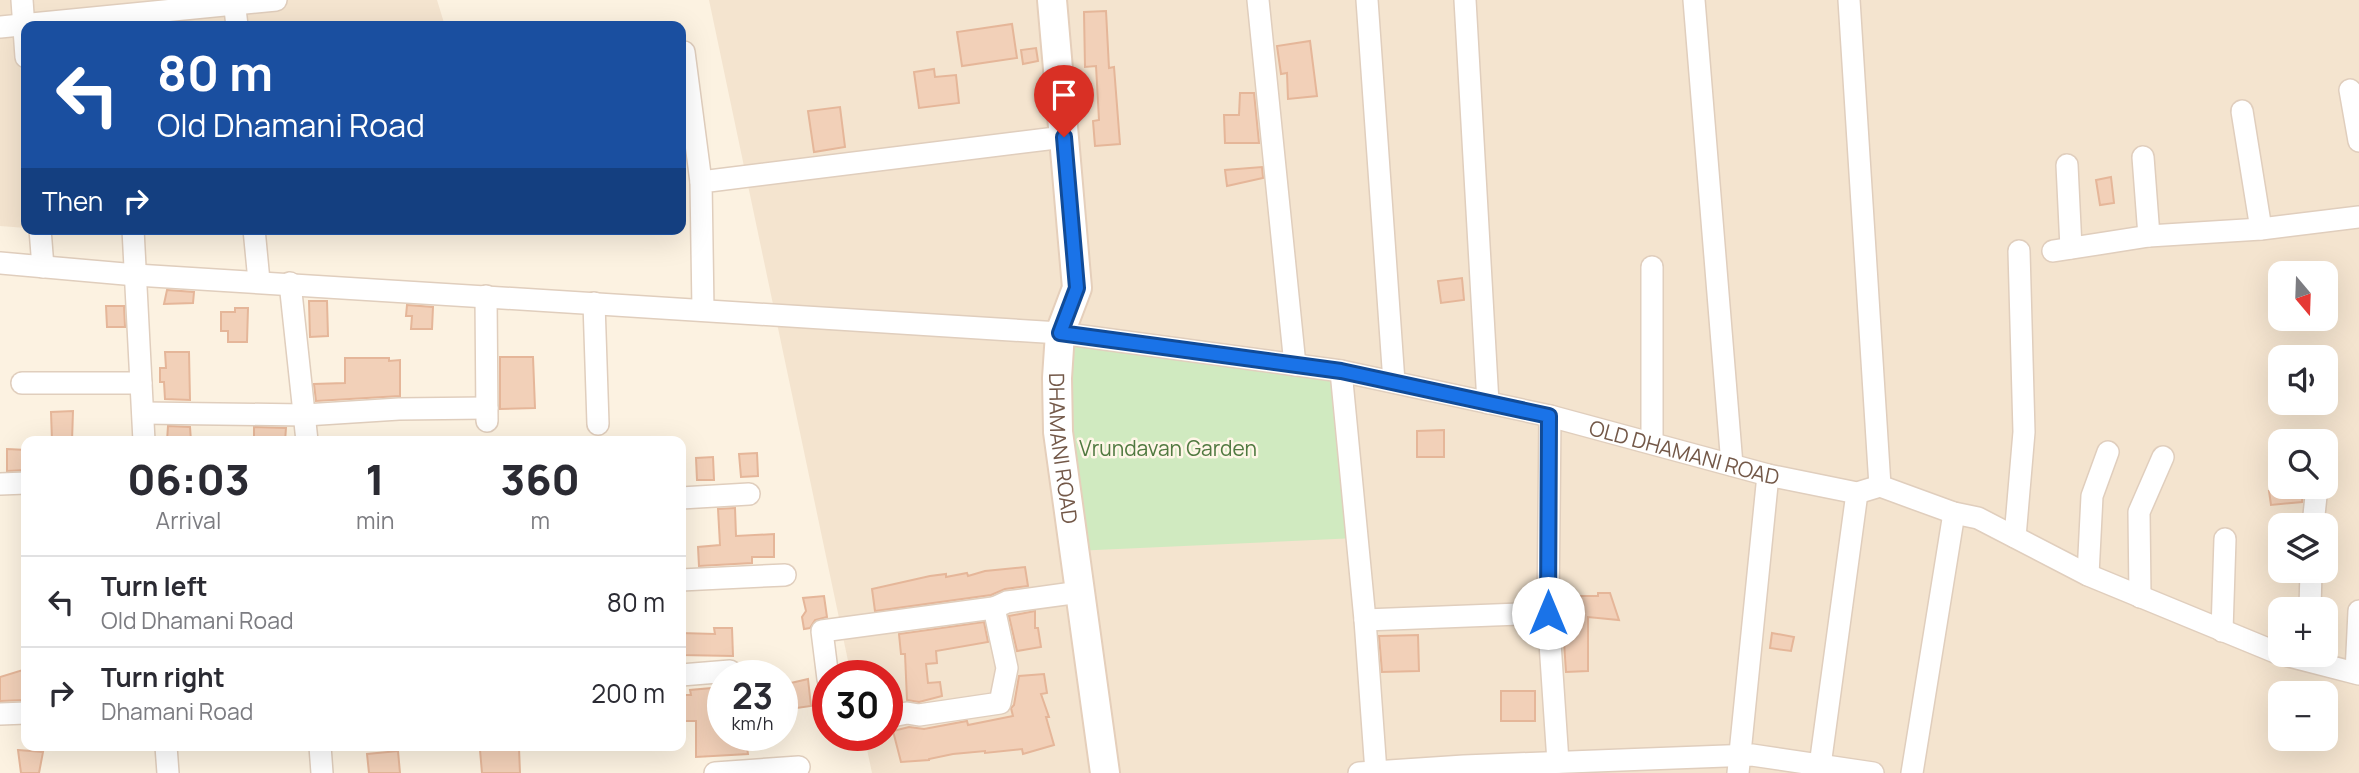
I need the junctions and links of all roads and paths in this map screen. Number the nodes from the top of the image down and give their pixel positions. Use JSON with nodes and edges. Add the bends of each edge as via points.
{"nodes":[{"id":1,"x":22,"y":0,"type":"edge"},
{"id":2,"x":276,"y":0,"type":"edge"},
{"id":3,"x":1052,"y":0,"type":"edge"},
{"id":4,"x":1258,"y":0,"type":"edge"},
{"id":5,"x":1367,"y":0,"type":"edge"},
{"id":6,"x":1465,"y":0,"type":"edge"},
{"id":7,"x":1694,"y":0,"type":"edge"},
{"id":8,"x":1849,"y":0,"type":"edge"},
{"id":9,"x":235,"y":2,"type":"edge"},
{"id":10,"x":122,"y":14,"type":"edge"},
{"id":11,"x":24,"y":21,"type":"edge"},
{"id":12,"x":53,"y":21,"type":"edge"},
{"id":13,"x":237,"y":21,"type":"edge"},
{"id":14,"x":21,"y":24,"type":"edge"},
{"id":15,"x":0,"y":27,"type":"edge"},
{"id":16,"x":686,"y":66,"type":"edge"},
{"id":17,"x":2350,"y":90,"type":"dead end"},
{"id":18,"x":2242,"y":111,"type":"dead end"},
{"id":19,"x":1064,"y":137,"type":"junction"},
{"id":20,"x":2359,"y":141,"type":"edge"},
{"id":21,"x":2143,"y":157,"type":"dead end"},
{"id":22,"x":2067,"y":164,"type":"dead end"},
{"id":23,"x":702,"y":182,"type":"junction"},
{"id":24,"x":2359,"y":217,"type":"edge"},
{"id":25,"x":2262,"y":229,"type":"junction"},
{"id":26,"x":40,"y":235,"type":"edge"},
{"id":27,"x":133,"y":235,"type":"edge"},
{"id":28,"x":255,"y":235,"type":"edge"},
{"id":29,"x":2149,"y":236,"type":"junction"},
{"id":30,"x":2020,"y":251,"type":"dead end"},
{"id":31,"x":0,"y":263,"type":"edge"},
{"id":32,"x":43,"y":267,"type":"junction"},
{"id":33,"x":1652,"y":267,"type":"dead end"},
{"id":34,"x":136,"y":275,"type":"junction"},
{"id":35,"x":259,"y":281,"type":"junction"},
{"id":36,"x":290,"y":283,"type":"junction"},
{"id":37,"x":485,"y":296,"type":"junction"},
{"id":38,"x":594,"y":303,"type":"junction"},
{"id":39,"x":703,"y":310,"type":"junction"},
{"id":40,"x":1060,"y":333,"type":"junction"},
{"id":41,"x":1294,"y":365,"type":"junction"},
{"id":42,"x":1341,"y":371,"type":"junction"},
{"id":43,"x":1394,"y":382,"type":"junction"},
{"id":44,"x":22,"y":383,"type":"dead end"},
{"id":45,"x":141,"y":383,"type":"junction"},
{"id":46,"x":1488,"y":403,"type":"junction"},
{"id":47,"x":143,"y":413,"type":"junction"},
{"id":48,"x":305,"y":415,"type":"junction"},
{"id":49,"x":1549,"y":416,"type":"junction"},
{"id":50,"x":598,"y":424,"type":"dead end"},
{"id":51,"x":144,"y":436,"type":"edge"},
{"id":52,"x":307,"y":436,"type":"edge"},
{"id":53,"x":1652,"y":443,"type":"junction"},
{"id":54,"x":2108,"y":452,"type":"dead end"},
{"id":55,"x":2163,"y":457,"type":"dead end"},
{"id":56,"x":1732,"y":465,"type":"junction"},
{"id":57,"x":1768,"y":475,"type":"junction"},
{"id":58,"x":21,"y":483,"type":"edge"},
{"id":59,"x":0,"y":484,"type":"edge"},
{"id":60,"x":1880,"y":486,"type":"junction"},
{"id":61,"x":1857,"y":493,"type":"junction"},
{"id":62,"x":749,"y":494,"type":"dead end"},
{"id":63,"x":686,"y":498,"type":"edge"},
{"id":64,"x":1954,"y":513,"type":"junction"},
{"id":65,"x":2015,"y":537,"type":"junction"},
{"id":66,"x":2225,"y":539,"type":"dead end"},
{"id":67,"x":785,"y":575,"type":"dead end"},
{"id":68,"x":2088,"y":575,"type":"junction"},
{"id":69,"x":686,"y":580,"type":"edge"},
{"id":70,"x":1080,"y":592,"type":"junction"},
{"id":71,"x":2140,"y":597,"type":"junction"},
{"id":72,"x":993,"y":608,"type":"dead end"},
{"id":73,"x":2359,"y":611,"type":"edge"},
{"id":74,"x":1548,"y":613,"type":"junction"},
{"id":75,"x":1365,"y":620,"type":"junction"},
{"id":76,"x":2222,"y":631,"type":"junction"},
{"id":77,"x":2268,"y":649,"type":"edge"},
{"id":78,"x":826,"y":660,"type":"edge"},
{"id":79,"x":2338,"y":667,"type":"edge"},
{"id":80,"x":707,"y":673,"type":"edge"},
{"id":81,"x":2358,"y":673,"type":"edge"},
{"id":82,"x":686,"y":675,"type":"edge"},
{"id":83,"x":21,"y":713,"type":"edge"},
{"id":84,"x":0,"y":714,"type":"edge"},
{"id":85,"x":903,"y":714,"type":"edge"},
{"id":86,"x":166,"y":751,"type":"edge"},
{"id":87,"x":320,"y":751,"type":"edge"},
{"id":88,"x":1558,"y":762,"type":"junction"},
{"id":89,"x":1738,"y":764,"type":"edge"},
{"id":90,"x":799,"y":766,"type":"dead end"},
{"id":91,"x":1472,"y":769,"type":"edge"},
{"id":92,"x":1819,"y":769,"type":"edge"},
{"id":93,"x":1368,"y":772,"type":"edge"},
{"id":94,"x":168,"y":773,"type":"edge"},
{"id":95,"x":322,"y":773,"type":"edge"},
{"id":96,"x":715,"y":773,"type":"edge"},
{"id":97,"x":1105,"y":773,"type":"edge"},
{"id":98,"x":1873,"y":773,"type":"edge"},
{"id":99,"x":1912,"y":773,"type":"edge"}],
"edges":[{"from":1,"to":11,"type":"street"},
{"from":2,"to":9,"type":"street"},
{"from":3,"to":19,"type":"main road","name":"DHAMANI ROAD"},
{"from":4,"to":41,"type":"street"},
{"from":5,"to":43,"type":"street"},
{"from":6,"to":46,"type":"street"},
{"from":7,"to":56,"type":"street"},
{"from":8,"to":60,"type":"street"},
{"from":9,"to":10,"type":"street"},
{"from":9,"to":13,"type":"street"},
{"from":10,"to":12,"type":"street"},
{"from":14,"to":15,"type":"street"},
{"from":16,"to":23,"type":"street"},
{"from":17,"to":20,"type":"street"},
{"from":18,"to":25,"type":"street"},
{"from":19,"to":23,"type":"street"},
{"from":19,"to":40,"type":"main road","name":"DHAMANI ROAD","via":[[1077,288]]},
{"from":21,"to":29,"type":"street"},
{"from":22,"to":29,"type":"street","via":[[2062,249]]},
{"from":23,"to":39,"type":"street"},
{"from":24,"to":25,"type":"street"},
{"from":25,"to":29,"type":"street"},
{"from":26,"to":32,"type":"street"},
{"from":27,"to":34,"type":"street"},
{"from":28,"to":35,"type":"street"},
{"from":30,"to":65,"type":"street","via":[[2024,432]]},
{"from":31,"to":32,"type":"street","name":"OLD DHAMANI ROAD"},
{"from":32,"to":34,"type":"street","name":"OLD DHAMANI ROAD"},
{"from":33,"to":53,"type":"street"},
{"from":34,"to":35,"type":"street","name":"OLD DHAMANI ROAD"},
{"from":34,"to":45,"type":"street"},
{"from":35,"to":36,"type":"street","name":"OLD DHAMANI ROAD"},
{"from":36,"to":37,"type":"street","name":"OLD DHAMANI ROAD"},
{"from":36,"to":48,"type":"street"},
{"from":37,"to":38,"type":"street","name":"OLD DHAMANI ROAD"},
{"from":37,"to":48,"type":"street","via":[[487,415],[399,409]]},
{"from":38,"to":39,"type":"street","name":"OLD DHAMANI ROAD"},
{"from":38,"to":50,"type":"street"},
{"from":39,"to":40,"type":"street","name":"OLD DHAMANI ROAD"},
{"from":40,"to":41,"type":"street","name":"OLD DHAMANI ROAD"},
{"from":40,"to":70,"type":"main road","name":"DHAMANI ROAD","via":[[1058,432]]},
{"from":41,"to":42,"type":"street","name":"OLD DHAMANI ROAD"},
{"from":42,"to":43,"type":"street","name":"OLD DHAMANI ROAD"},
{"from":42,"to":75,"type":"street"},
{"from":43,"to":46,"type":"street","name":"OLD DHAMANI ROAD"},
{"from":44,"to":45,"type":"street"},
{"from":45,"to":47,"type":"street"},
{"from":46,"to":49,"type":"street","name":"OLD DHAMANI ROAD"},
{"from":47,"to":48,"type":"street"},
{"from":47,"to":51,"type":"street"},
{"from":48,"to":52,"type":"street"},
{"from":49,"to":53,"type":"street","name":"OLD DHAMANI ROAD"},
{"from":49,"to":74,"type":"street"},
{"from":53,"to":56,"type":"street","name":"OLD DHAMANI ROAD"},
{"from":54,"to":68,"type":"street","via":[[2092,496]]},
{"from":55,"to":71,"type":"street","via":[[2139,512]]},
{"from":56,"to":57,"type":"street","name":"OLD DHAMANI ROAD"},
{"from":57,"to":61,"type":"street","name":"OLD DHAMANI ROAD"},
{"from":57,"to":89,"type":"street"},
{"from":58,"to":59,"type":"street"},
{"from":60,"to":61,"type":"street","name":"OLD DHAMANI ROAD"},
{"from":60,"to":64,"type":"street"},
{"from":61,"to":92,"type":"street"},
{"from":62,"to":63,"type":"street"},
{"from":64,"to":65,"type":"street","via":[[1978,518]]},
{"from":64,"to":99,"type":"street"},
{"from":65,"to":68,"type":"street"},
{"from":66,"to":76,"type":"street"},
{"from":67,"to":69,"type":"street"},
{"from":68,"to":71,"type":"street"},
{"from":70,"to":85,"type":"street","via":[[1007,602],[994,608],[1007,668],[1000,704]]},
{"from":70,"to":97,"type":"main road","name":"DHAMANI ROAD"},
{"from":71,"to":76,"type":"street"},
{"from":72,"to":78,"type":"street","via":[[822,631]]},
{"from":73,"to":81,"type":"street"},
{"from":74,"to":75,"type":"street"},
{"from":74,"to":88,"type":"street"},
{"from":75,"to":93,"type":"street"},
{"from":76,"to":77,"type":"street"},
{"from":79,"to":81,"type":"street"},
{"from":80,"to":82,"type":"street"},
{"from":83,"to":84,"type":"street"},
{"from":86,"to":94,"type":"street"},
{"from":87,"to":95,"type":"street"},
{"from":88,"to":89,"type":"street"},
{"from":88,"to":91,"type":"street"},
{"from":89,"to":92,"type":"street","via":[[1752,755]]},
{"from":90,"to":96,"type":"street"},
{"from":91,"to":93,"type":"street"},
{"from":92,"to":98,"type":"street"}]}
